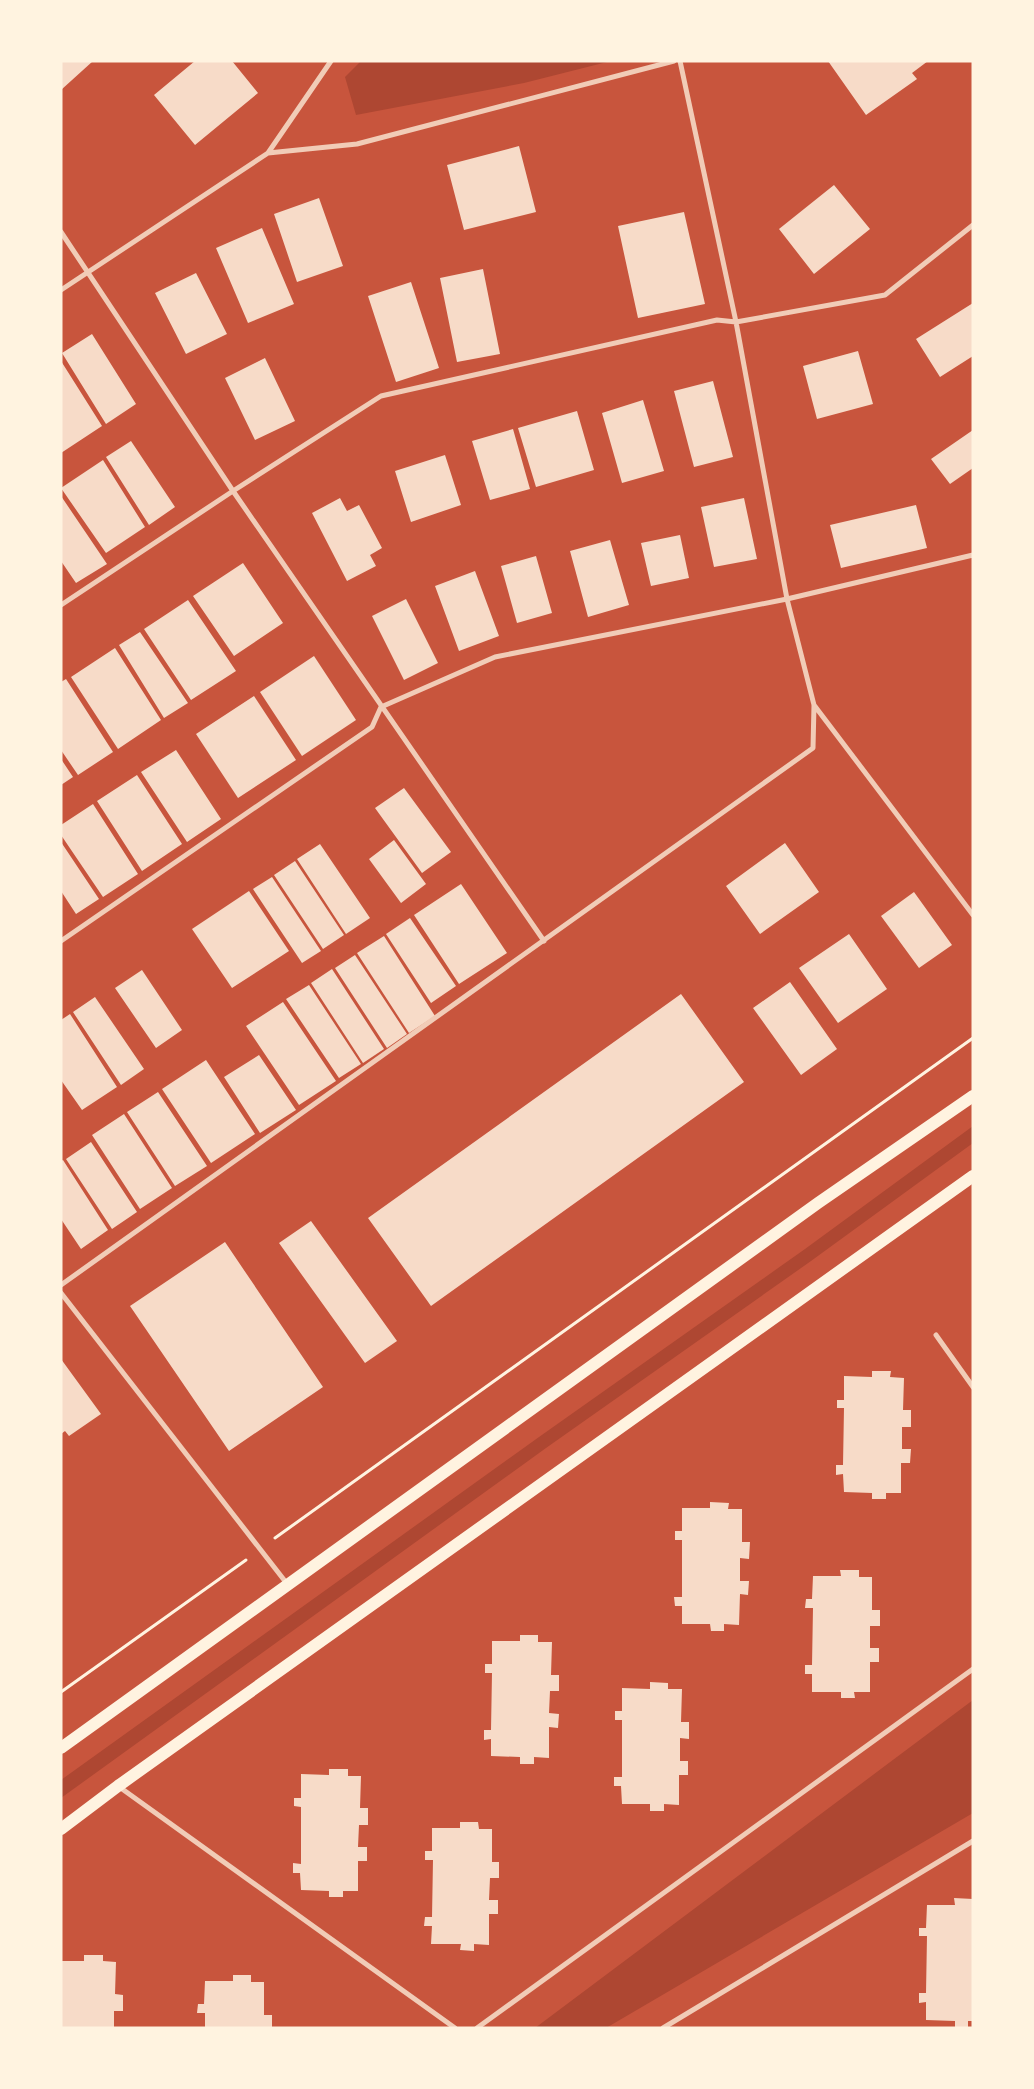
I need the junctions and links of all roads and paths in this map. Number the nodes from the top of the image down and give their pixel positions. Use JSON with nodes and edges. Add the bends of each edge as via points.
{"nodes":[{"id":1,"x":331,"y":61,"type":"edge"},
{"id":2,"x":674,"y":61,"type":"edge"},
{"id":3,"x":680,"y":61,"type":"edge"},
{"id":4,"x":268,"y":153,"type":"junction"},
{"id":5,"x":973,"y":225,"type":"edge"},
{"id":6,"x":61,"y":232,"type":"edge"},
{"id":7,"x":89,"y":271,"type":"junction"},
{"id":8,"x":61,"y":290,"type":"edge"},
{"id":9,"x":736,"y":322,"type":"junction"},
{"id":10,"x":233,"y":491,"type":"junction"},
{"id":11,"x":973,"y":555,"type":"edge"},
{"id":12,"x":787,"y":599,"type":"junction"},
{"id":13,"x":61,"y":605,"type":"edge"},
{"id":14,"x":814,"y":704,"type":"junction"},
{"id":15,"x":381,"y":707,"type":"junction"},
{"id":16,"x":973,"y":915,"type":"edge"},
{"id":17,"x":61,"y":941,"type":"edge"},
{"id":18,"x":544,"y":941,"type":"junction"},
{"id":19,"x":973,"y":1038,"type":"edge"},
{"id":20,"x":973,"y":1096,"type":"edge"},
{"id":21,"x":973,"y":1176,"type":"edge"},
{"id":22,"x":61,"y":1285,"type":"edge"},
{"id":23,"x":61,"y":1293,"type":"edge"},
{"id":24,"x":936,"y":1335,"type":"dead end"},
{"id":25,"x":973,"y":1387,"type":"edge"},
{"id":26,"x":283,"y":1532,"type":"dead end"},
{"id":27,"x":244,"y":1561,"type":"dead end"},
{"id":28,"x":288,"y":1585,"type":"junction"},
{"id":29,"x":973,"y":1669,"type":"edge"},
{"id":30,"x":61,"y":1692,"type":"edge"},
{"id":31,"x":61,"y":1748,"type":"edge"},
{"id":32,"x":118,"y":1786,"type":"junction"},
{"id":33,"x":61,"y":1829,"type":"edge"},
{"id":34,"x":973,"y":1841,"type":"edge"},
{"id":35,"x":455,"y":2028,"type":"edge"},
{"id":36,"x":477,"y":2028,"type":"edge"},
{"id":37,"x":663,"y":2028,"type":"edge"}],
"edges":[{"from":1,"to":4,"type":"street"},
{"from":2,"to":4,"type":"street","via":[[357,144]]},
{"from":3,"to":9,"type":"street"},
{"from":4,"to":7,"type":"street"},
{"from":5,"to":9,"type":"street","via":[[885,295]]},
{"from":6,"to":7,"type":"street"},
{"from":7,"to":8,"type":"street"},
{"from":7,"to":10,"type":"street"},
{"from":9,"to":10,"type":"street","via":[[717,320],[381,396]]},
{"from":9,"to":12,"type":"street"},
{"from":10,"to":13,"type":"street"},
{"from":10,"to":15,"type":"street"},
{"from":11,"to":12,"type":"street"},
{"from":12,"to":14,"type":"street"},
{"from":12,"to":15,"type":"street","via":[[495,657]]},
{"from":14,"to":16,"type":"street"},
{"from":14,"to":18,"type":"street","via":[[813,748]]},
{"from":15,"to":17,"type":"street","via":[[372,727]]},
{"from":15,"to":18,"type":"street"},
{"from":18,"to":22,"type":"street"},
{"from":19,"to":26,"type":"path"},
{"from":20,"to":28,"type":"main road","via":[[818,1203]]},
{"from":21,"to":32,"type":"main road"},
{"from":23,"to":28,"type":"street"},
{"from":24,"to":25,"type":"street"},
{"from":27,"to":30,"type":"path"},
{"from":28,"to":31,"type":"main road"},
{"from":29,"to":36,"type":"street"},
{"from":32,"to":33,"type":"main road"},
{"from":32,"to":35,"type":"street"},
{"from":34,"to":37,"type":"street"}]}
